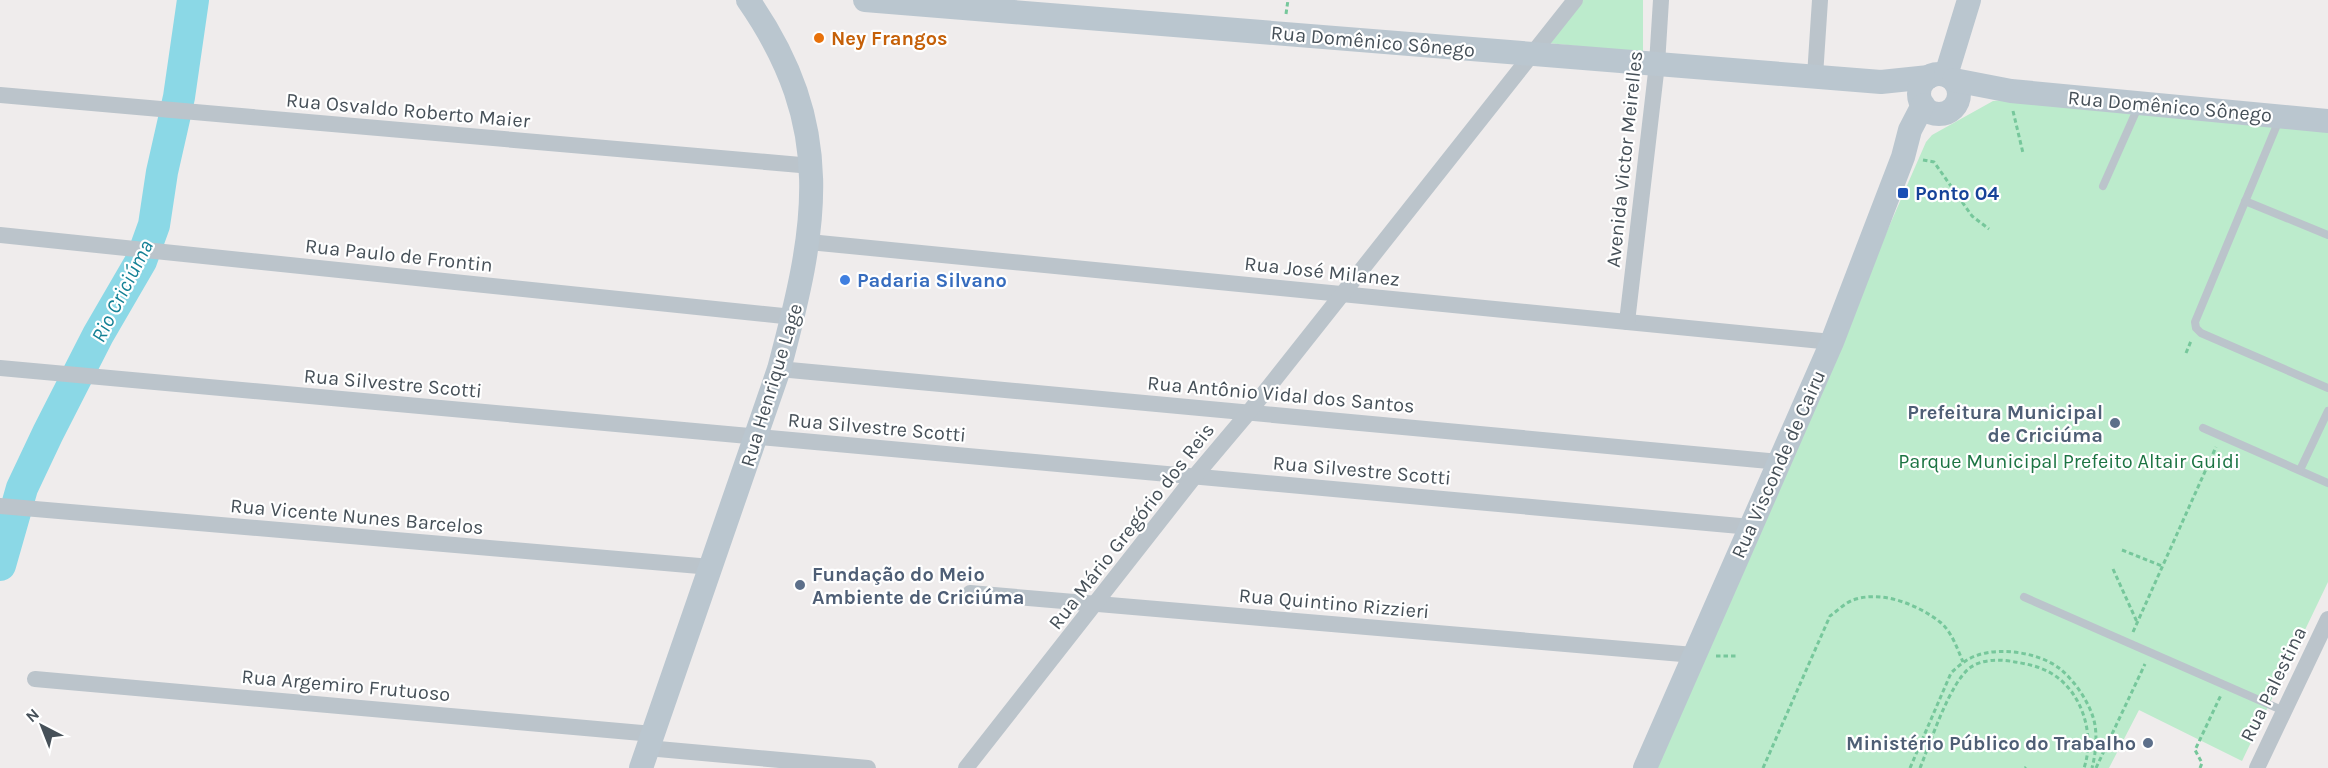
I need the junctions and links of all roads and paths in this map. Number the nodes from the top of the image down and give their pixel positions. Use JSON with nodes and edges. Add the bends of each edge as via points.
{"nodes":[{"id":1,"x":748,"y":0,"type":"edge"},
{"id":2,"x":865,"y":0,"type":"edge"},
{"id":3,"x":1575,"y":0,"type":"edge"},
{"id":4,"x":1661,"y":0,"type":"edge"},
{"id":5,"x":1820,"y":0,"type":"edge"},
{"id":6,"x":1969,"y":0,"type":"edge"},
{"id":7,"x":927,"y":2,"type":"edge"},
{"id":8,"x":1532,"y":54,"type":"junction"},
{"id":9,"x":1657,"y":64,"type":"junction"},
{"id":10,"x":1815,"y":76,"type":"junction"},
{"id":11,"x":1943,"y":77,"type":"junction"},
{"id":12,"x":1881,"y":82,"type":"junction"},
{"id":13,"x":2011,"y":91,"type":"junction"},
{"id":14,"x":0,"y":95,"type":"edge"},
{"id":15,"x":2140,"y":104,"type":"junction"},
{"id":16,"x":1935,"y":107,"type":"junction"},
{"id":17,"x":2281,"y":117,"type":"junction"},
{"id":18,"x":2328,"y":121,"type":"edge"},
{"id":19,"x":2023,"y":153,"type":"dead end"},
{"id":20,"x":1903,"y":157,"type":"junction"},
{"id":21,"x":812,"y":166,"type":"junction"},
{"id":22,"x":2103,"y":186,"type":"dead end"},
{"id":23,"x":2245,"y":201,"type":"junction"},
{"id":24,"x":1989,"y":229,"type":"dead end"},
{"id":25,"x":0,"y":235,"type":"edge"},
{"id":26,"x":2328,"y":235,"type":"edge"},
{"id":27,"x":809,"y":242,"type":"junction"},
{"id":28,"x":1341,"y":294,"type":"junction"},
{"id":29,"x":793,"y":317,"type":"junction"},
{"id":30,"x":1627,"y":322,"type":"junction"},
{"id":31,"x":1832,"y":342,"type":"junction"},
{"id":32,"x":0,"y":368,"type":"edge"},
{"id":33,"x":779,"y":369,"type":"junction"},
{"id":34,"x":2328,"y":388,"type":"edge"},
{"id":35,"x":2328,"y":411,"type":"edge"},
{"id":36,"x":1249,"y":412,"type":"junction"},
{"id":37,"x":2204,"y":428,"type":"dead end"},
{"id":38,"x":2222,"y":436,"type":"junction"},
{"id":39,"x":757,"y":437,"type":"junction"},
{"id":40,"x":1780,"y":462,"type":"junction"},
{"id":41,"x":2300,"y":470,"type":"junction"},
{"id":42,"x":1195,"y":476,"type":"junction"},
{"id":43,"x":2328,"y":483,"type":"edge"},
{"id":44,"x":0,"y":506,"type":"edge"},
{"id":45,"x":1751,"y":527,"type":"junction"},
{"id":46,"x":2122,"y":550,"type":"dead end"},
{"id":47,"x":711,"y":567,"type":"junction"},
{"id":48,"x":2162,"y":567,"type":"junction"},
{"id":49,"x":2113,"y":569,"type":"dead end"},
{"id":50,"x":970,"y":593,"type":"dead end"},
{"id":51,"x":2024,"y":597,"type":"dead end"},
{"id":52,"x":1096,"y":604,"type":"junction"},
{"id":53,"x":2328,"y":619,"type":"edge"},
{"id":54,"x":2137,"y":623,"type":"junction"},
{"id":55,"x":2128,"y":642,"type":"junction"},
{"id":56,"x":2151,"y":652,"type":"junction"},
{"id":57,"x":1694,"y":655,"type":"junction"},
{"id":58,"x":1963,"y":662,"type":"junction"},
{"id":59,"x":35,"y":679,"type":"dead end"},
{"id":60,"x":2226,"y":686,"type":"junction"},
{"id":61,"x":2284,"y":711,"type":"junction"},
{"id":62,"x":647,"y":750,"type":"edge"},
{"id":63,"x":868,"y":768,"type":"edge"},
{"id":64,"x":966,"y":768,"type":"edge"},
{"id":65,"x":1645,"y":768,"type":"edge"},
{"id":66,"x":1763,"y":768,"type":"edge"},
{"id":67,"x":1910,"y":768,"type":"edge"},
{"id":68,"x":1920,"y":768,"type":"edge"},
{"id":69,"x":2084,"y":768,"type":"edge"},
{"id":70,"x":2094,"y":768,"type":"edge"},
{"id":71,"x":2200,"y":768,"type":"edge"},
{"id":72,"x":2257,"y":768,"type":"edge"}],
"edges":[{"from":1,"to":21,"type":"street","name":"Rua Henrique Lage","via":[[788,70],[804,120]]},
{"from":2,"to":7,"type":"street","name":"Rua Domênico Sônego"},
{"from":3,"to":8,"type":"street","name":"Rua Mário Gregório dos Reis"},
{"from":4,"to":9,"type":"street","name":"Avenida Victor Meirelles"},
{"from":5,"to":10,"type":"street"},
{"from":6,"to":11,"type":"street"},
{"from":7,"to":8,"type":"street","name":"Rua Domênico Sônego"},
{"from":8,"to":9,"type":"street","name":"Rua Domênico Sônego"},
{"from":8,"to":28,"type":"street","name":"Rua Mário Gregório dos Reis"},
{"from":9,"to":10,"type":"street","name":"Rua Domênico Sônego"},
{"from":9,"to":30,"type":"street","name":"Avenida Victor Meirelles"},
{"from":10,"to":12,"type":"street","name":"Rua Domênico Sônego"},
{"from":11,"to":12,"type":"street","name":"Rua Domênico Sônego"},
{"from":11,"to":13,"type":"street","name":"Rua Domênico Sônego"},
{"from":11,"to":16,"type":"street","name":"Rua Visconde de Cairu","via":[[1920,88]]},
{"from":11,"to":16,"type":"street","via":[[1959,91],[1957,103]]},
{"from":12,"to":16,"type":"street","name":"Rua Domênico Sônego"},
{"from":13,"to":15,"type":"street","name":"Rua Domênico Sônego"},
{"from":13,"to":16,"type":"street","name":"Rua Domênico Sônego"},
{"from":13,"to":19,"type":"path"},
{"from":14,"to":21,"type":"street","name":"Rua Osvaldo Roberto Maier"},
{"from":15,"to":17,"type":"street","name":"Rua Domênico Sônego"},
{"from":15,"to":22,"type":"lane"},
{"from":16,"to":20,"type":"street","name":"Rua Visconde de Cairu","via":[[1910,130]]},
{"from":17,"to":18,"type":"street","name":"Rua Domênico Sônego"},
{"from":17,"to":23,"type":"lane"},
{"from":20,"to":24,"type":"path","via":[[1934,162],[1972,216]]},
{"from":20,"to":31,"type":"street","name":"Rua Visconde de Cairu"},
{"from":21,"to":27,"type":"street","name":"Rua Henrique Lage"},
{"from":23,"to":26,"type":"lane"},
{"from":23,"to":34,"type":"lane","via":[[2195,322],[2196,328]]},
{"from":25,"to":29,"type":"street","name":"Rua Paulo de Frontin"},
{"from":27,"to":28,"type":"street","name":"Rua José Milanez"},
{"from":27,"to":29,"type":"street","name":"Rua Henrique Lage"},
{"from":28,"to":30,"type":"street","name":"Rua José Milanez"},
{"from":28,"to":36,"type":"street","name":"Rua Mário Gregório dos Reis"},
{"from":29,"to":33,"type":"street","name":"Rua Henrique Lage"},
{"from":30,"to":31,"type":"street","name":"Rua José Milanez"},
{"from":31,"to":40,"type":"street","name":"Rua Visconde de Cairu"},
{"from":32,"to":39,"type":"street","name":"Rua Silvestre Scotti"},
{"from":33,"to":36,"type":"street","name":"Rua Antônio Vidal dos Santos"},
{"from":33,"to":39,"type":"street","name":"Rua Henrique Lage"},
{"from":35,"to":41,"type":"lane"},
{"from":36,"to":40,"type":"street","name":"Rua Antônio Vidal dos Santos"},
{"from":36,"to":42,"type":"street","name":"Rua Mário Gregório dos Reis"},
{"from":37,"to":38,"type":"lane"},
{"from":38,"to":41,"type":"lane"},
{"from":38,"to":48,"type":"path"},
{"from":39,"to":42,"type":"street","name":"Rua Silvestre Scotti"},
{"from":39,"to":47,"type":"street","name":"Rua Henrique Lage"},
{"from":40,"to":45,"type":"street","name":"Rua Visconde de Cairu"},
{"from":41,"to":43,"type":"lane"},
{"from":42,"to":45,"type":"street","name":"Rua Silvestre Scotti"},
{"from":42,"to":52,"type":"street","name":"Rua Mário Gregório dos Reis"},
{"from":44,"to":47,"type":"street","name":"Rua Vicente Nunes Barcelos"},
{"from":45,"to":57,"type":"street","name":"Rua Visconde de Cairu"},
{"from":46,"to":48,"type":"path"},
{"from":47,"to":62,"type":"street","name":"Rua Henrique Lage"},
{"from":48,"to":54,"type":"path"},
{"from":49,"to":54,"type":"path"},
{"from":50,"to":52,"type":"street","name":"Rua Quintino Rizzieri"},
{"from":51,"to":55,"type":"lane"},
{"from":52,"to":57,"type":"street","name":"Rua Quintino Rizzieri"},
{"from":52,"to":64,"type":"street","name":"Rua Mário Gregório dos Reis"},
{"from":53,"to":61,"type":"street","name":"Rua Palestina"},
{"from":54,"to":55,"type":"path"},
{"from":55,"to":56,"type":"lane"},
{"from":56,"to":60,"type":"lane"},
{"from":56,"to":70,"type":"path"},
{"from":57,"to":65,"type":"street","name":"Rua Visconde de Cairu"},
{"from":58,"to":66,"type":"path","via":[[1940,622],[1896,599],[1881,596],[1851,600],[1830,616]]},
{"from":58,"to":67,"type":"path","via":[[1951,673]]},
{"from":58,"to":70,"type":"path","via":[[1976,655],[2006,651],[2035,657],[2058,668],[2080,691],[2094,719]]},
{"from":59,"to":62,"type":"street","name":"Rua Argemiro Frutuoso"},
{"from":60,"to":61,"type":"lane"},
{"from":60,"to":71,"type":"path","via":[[2195,750],[2202,763]]},
{"from":61,"to":72,"type":"street","name":"Rua Palestina"},
{"from":62,"to":63,"type":"street","name":"Rua Argemiro Frutuoso"},
{"from":68,"to":69,"type":"path","via":[[1958,678],[1986,661],[2006,660],[2054,675],[2074,696],[2087,722],[2088,754]]}]}
